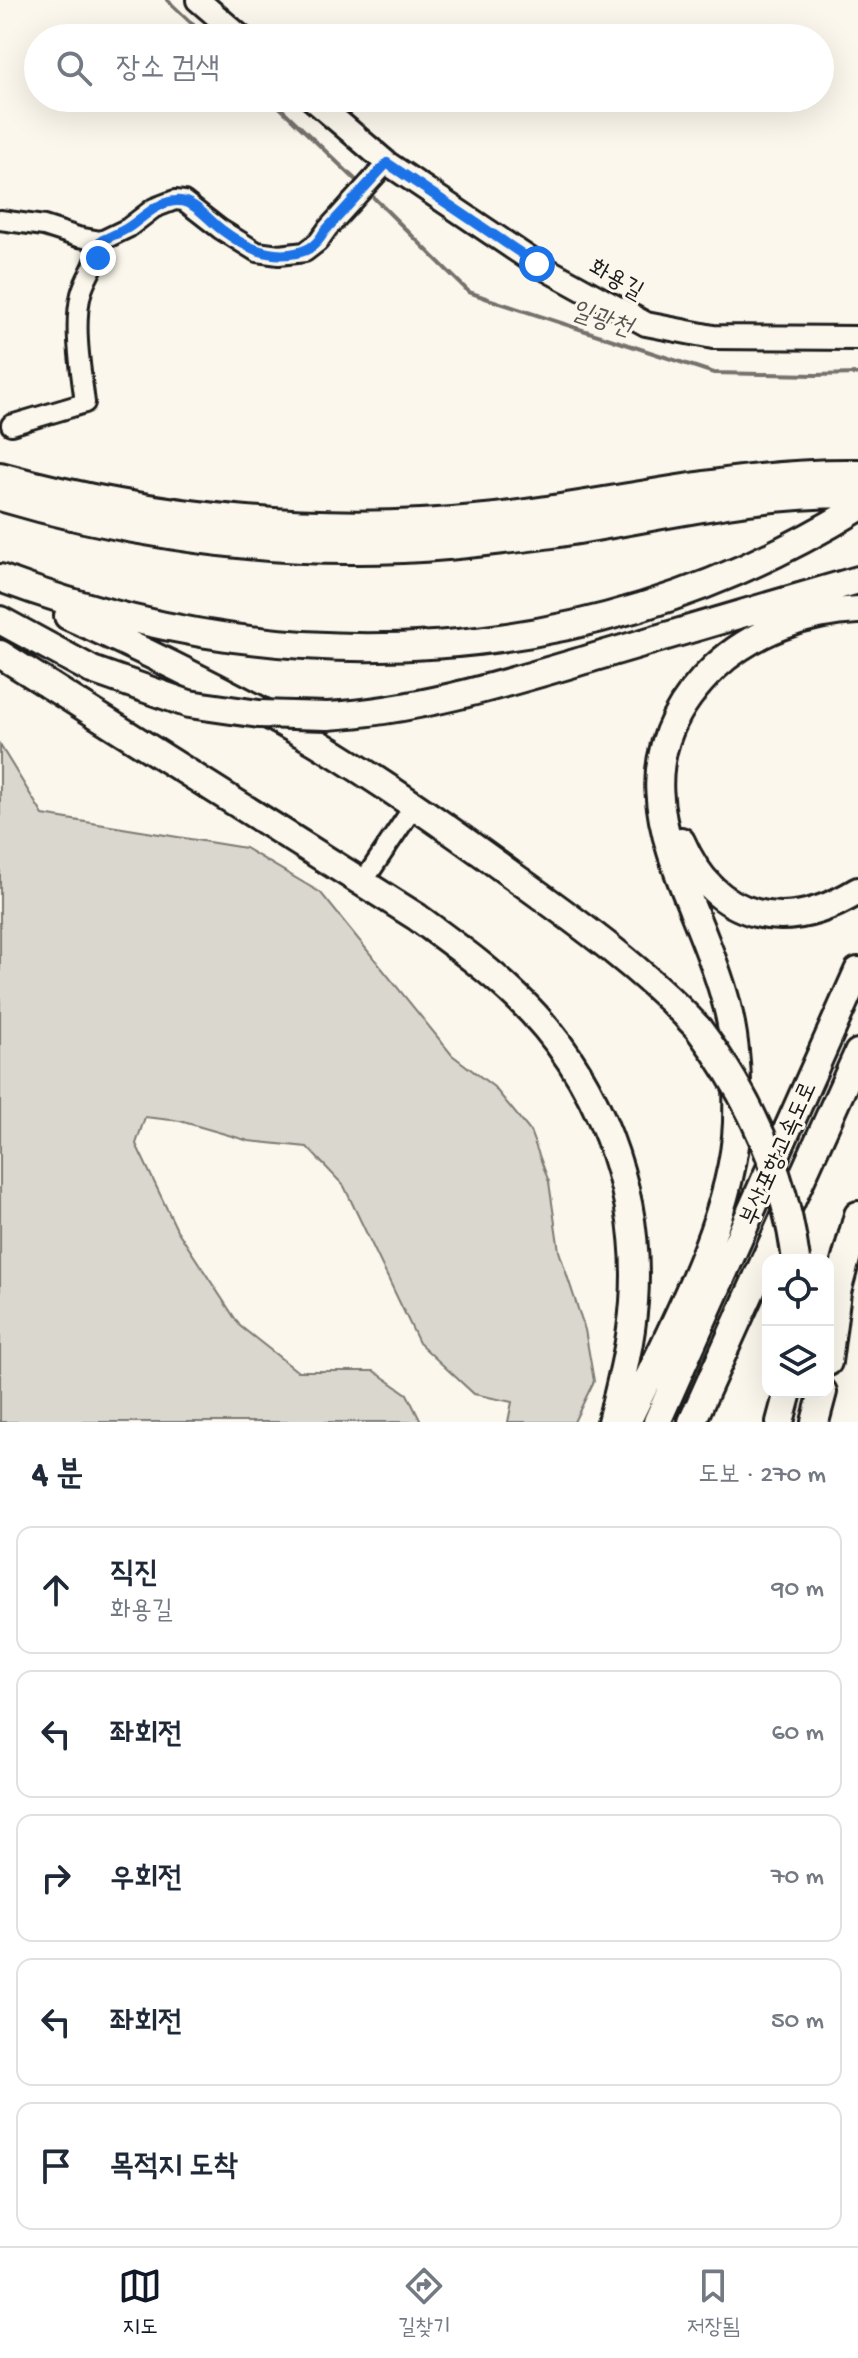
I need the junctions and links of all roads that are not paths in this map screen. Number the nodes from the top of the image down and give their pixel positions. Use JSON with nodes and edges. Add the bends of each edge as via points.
{"nodes":[{"id":1,"x":198,"y":0,"type":"edge"},
{"id":2,"x":226,"y":24,"type":"edge"},
{"id":3,"x":325,"y":112,"type":"edge"},
{"id":4,"x":382,"y":169,"type":"junction"},
{"id":5,"x":0,"y":220,"type":"edge"},
{"id":6,"x":101,"y":241,"type":"junction"},
{"id":7,"x":858,"y":338,"type":"edge"},
{"id":8,"x":11,"y":425,"type":"dead end"},
{"id":9,"x":858,"y":473,"type":"edge"},
{"id":10,"x":0,"y":476,"type":"edge"},
{"id":11,"x":858,"y":494,"type":"edge"},
{"id":12,"x":0,"y":497,"type":"edge"},
{"id":13,"x":858,"y":508,"type":"edge"},
{"id":14,"x":0,"y":578,"type":"edge"},
{"id":15,"x":858,"y":580,"type":"edge"},
{"id":16,"x":0,"y":585,"type":"edge"},
{"id":17,"x":858,"y":610,"type":"edge"},
{"id":18,"x":0,"y":620,"type":"edge"},
{"id":19,"x":858,"y":623,"type":"edge"},
{"id":20,"x":0,"y":654,"type":"edge"},
{"id":21,"x":414,"y":806,"type":"junction"},
{"id":22,"x":363,"y":882,"type":"junction"},
{"id":23,"x":858,"y":891,"type":"edge"},
{"id":24,"x":858,"y":971,"type":"edge"},
{"id":25,"x":858,"y":1053,"type":"edge"},
{"id":26,"x":858,"y":1215,"type":"edge"},
{"id":27,"x":795,"y":1254,"type":"edge"},
{"id":28,"x":833,"y":1326,"type":"edge"},
{"id":29,"x":786,"y":1398,"type":"edge"},
{"id":30,"x":821,"y":1398,"type":"edge"},
{"id":31,"x":611,"y":1422,"type":"edge"},
{"id":32,"x":627,"y":1422,"type":"edge"},
{"id":33,"x":657,"y":1422,"type":"edge"},
{"id":34,"x":692,"y":1422,"type":"edge"},
{"id":35,"x":780,"y":1422,"type":"edge"},
{"id":36,"x":815,"y":1422,"type":"edge"}],
"edges":[{"from":1,"to":2,"type":"main road"},
{"from":3,"to":4,"type":"main road","name":"화용길"},
{"from":4,"to":6,"type":"street","via":[[305,252],[257,252],[175,200]]},
{"from":4,"to":7,"type":"main road","name":"화용길","via":[[646,324],[713,337]]},
{"from":5,"to":6,"type":"street"},
{"from":6,"to":8,"type":"street","via":[[81,294],[85,403]]},
{"from":9,"to":10,"type":"highway","via":[[738,479],[486,518],[315,524],[167,510]]},
{"from":11,"to":12,"type":"highway","via":[[738,501],[478,544],[345,550],[189,537]]},
{"from":13,"to":14,"type":"highway","via":[[757,564],[598,620],[525,635],[403,648],[270,644],[205,635],[130,620]]},
{"from":15,"to":18,"type":"highway","bridge":true,"via":[[398,709],[327,716],[189,704],[92,670]]},
{"from":16,"to":21,"type":"highway","via":[[231,696]]},
{"from":17,"to":32,"type":"highway","via":[[830,612],[772,629],[727,655],[696,685],[667,743],[660,769],[661,819],[726,1001],[736,1062],[737,1126],[710,1236]]},
{"from":19,"to":23,"type":"highway","via":[[832,624],[790,637],[752,657],[718,684],[685,729],[676,750],[673,784],[681,842],[701,878],[727,902],[756,914],[792,916],[813,913]]},
{"from":20,"to":22,"type":"highway"},
{"from":21,"to":22,"type":"street"},
{"from":21,"to":27,"type":"highway","bridge":true,"via":[[608,947],[698,1028],[725,1065],[764,1141],[791,1223]]},
{"from":22,"to":31,"type":"highway","via":[[480,963],[519,998],[557,1042],[592,1099],[621,1174],[635,1264],[631,1335]]},
{"from":24,"to":33,"type":"highway","name":"부산포항고속도로"},
{"from":25,"to":34,"type":"highway","name":"부산포항고속도로"},
{"from":26,"to":28,"type":"highway"},
{"from":29,"to":35,"type":"highway"},
{"from":30,"to":36,"type":"highway"}]}
